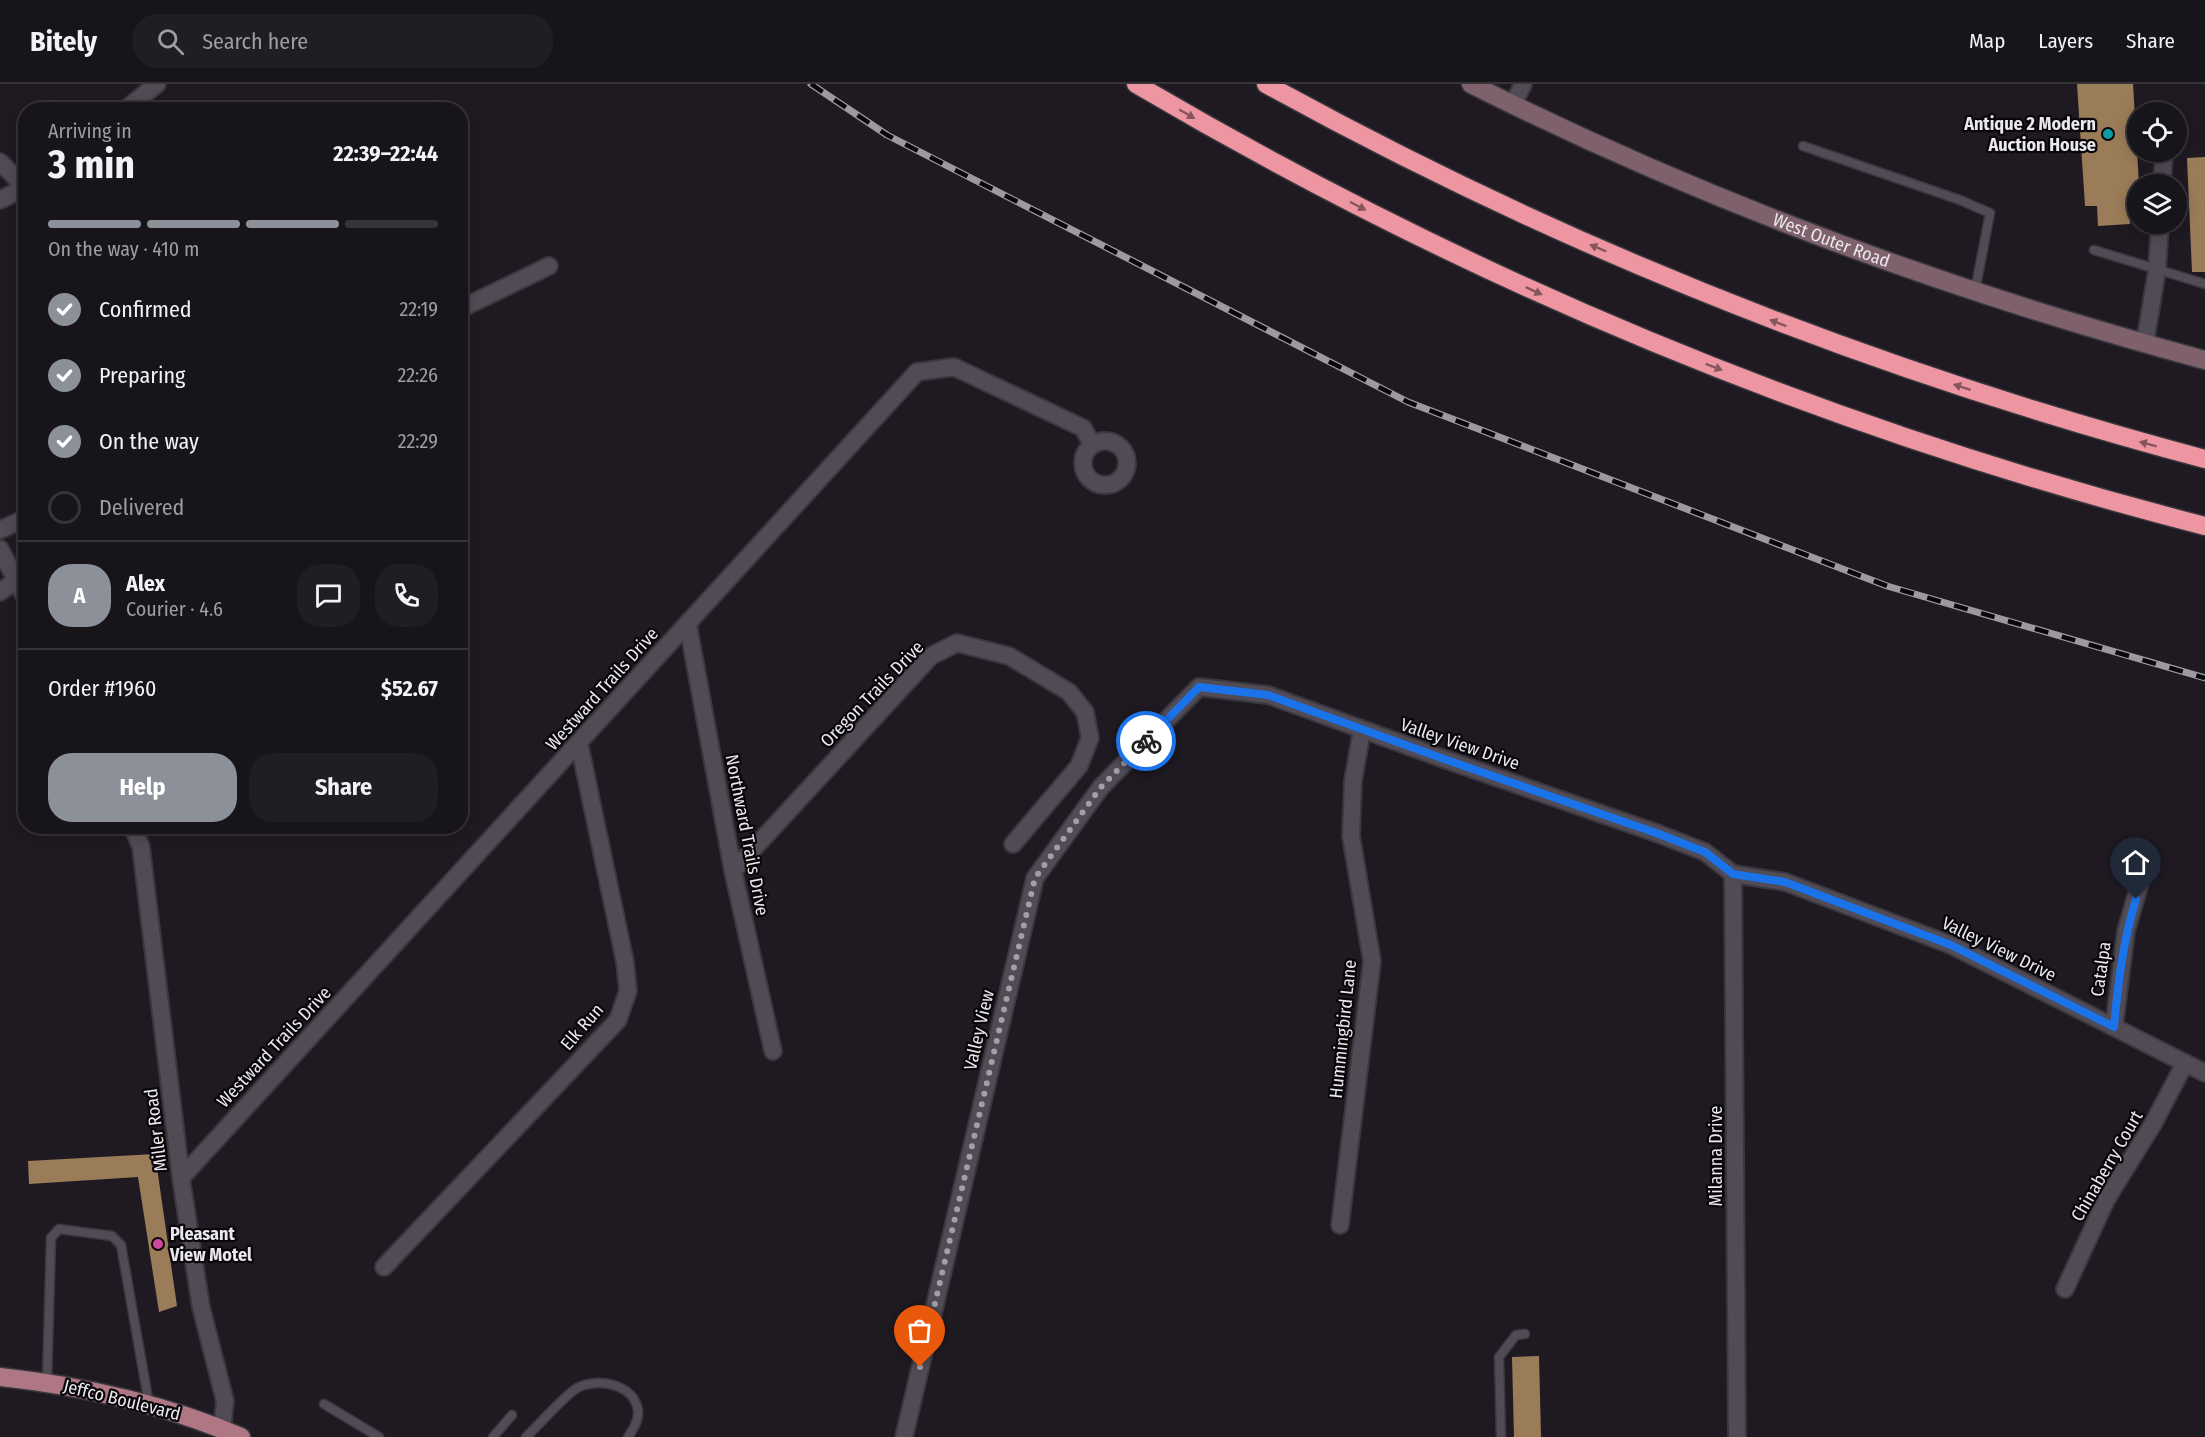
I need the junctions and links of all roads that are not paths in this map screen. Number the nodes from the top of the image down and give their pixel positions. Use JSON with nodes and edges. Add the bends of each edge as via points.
{"nodes":[{"id":1,"x":157,"y":84,"type":"edge"},
{"id":2,"x":1136,"y":84,"type":"edge"},
{"id":3,"x":1266,"y":84,"type":"edge"},
{"id":4,"x":1471,"y":84,"type":"edge"},
{"id":5,"x":1523,"y":84,"type":"edge"},
{"id":6,"x":134,"y":102,"type":"edge"},
{"id":7,"x":1513,"y":105,"type":"junction"},
{"id":8,"x":1803,"y":146,"type":"dead end"},
{"id":9,"x":0,"y":162,"type":"edge"},
{"id":10,"x":18,"y":180,"type":"edge"},
{"id":11,"x":18,"y":191,"type":"edge"},
{"id":12,"x":0,"y":200,"type":"edge"},
{"id":13,"x":2159,"y":234,"type":"edge"},
{"id":14,"x":2094,"y":250,"type":"dead end"},
{"id":15,"x":549,"y":266,"type":"dead end"},
{"id":16,"x":2157,"y":270,"type":"junction"},
{"id":17,"x":2205,"y":284,"type":"edge"},
{"id":18,"x":1975,"y":291,"type":"junction"},
{"id":19,"x":468,"y":305,"type":"edge"},
{"id":20,"x":2145,"y":344,"type":"junction"},
{"id":21,"x":2205,"y":360,"type":"edge"},
{"id":22,"x":1092,"y":444,"type":"dead end"},
{"id":23,"x":2205,"y":459,"type":"edge"},
{"id":24,"x":18,"y":522,"type":"edge"},
{"id":25,"x":2205,"y":526,"type":"edge"},
{"id":26,"x":0,"y":530,"type":"edge"},
{"id":27,"x":0,"y":549,"type":"edge"},
{"id":28,"x":17,"y":580,"type":"joint"},
{"id":29,"x":0,"y":592,"type":"edge"},
{"id":30,"x":688,"y":625,"type":"junction"},
{"id":31,"x":1199,"y":687,"type":"joint"},
{"id":32,"x":1362,"y":730,"type":"junction"},
{"id":33,"x":579,"y":743,"type":"junction"},
{"id":34,"x":135,"y":834,"type":"edge"},
{"id":35,"x":1013,"y":844,"type":"dead end"},
{"id":36,"x":733,"y":871,"type":"junction"},
{"id":37,"x":1733,"y":874,"type":"junction"},
{"id":38,"x":2140,"y":883,"type":"dead end"},
{"id":39,"x":2114,"y":1027,"type":"junction"},
{"id":40,"x":772,"y":1051,"type":"dead end"},
{"id":41,"x":2185,"y":1062,"type":"junction"},
{"id":42,"x":2205,"y":1072,"type":"edge"},
{"id":43,"x":181,"y":1178,"type":"junction"},
{"id":44,"x":1340,"y":1225,"type":"dead end"},
{"id":45,"x":384,"y":1266,"type":"dead end"},
{"id":46,"x":2065,"y":1289,"type":"dead end"},
{"id":47,"x":1525,"y":1334,"type":"dead end"},
{"id":48,"x":0,"y":1377,"type":"edge"},
{"id":49,"x":47,"y":1382,"type":"junction"},
{"id":50,"x":149,"y":1404,"type":"junction"},
{"id":51,"x":324,"y":1404,"type":"dead end"},
{"id":52,"x":512,"y":1415,"type":"dead end"},
{"id":53,"x":220,"y":1433,"type":"edge"},
{"id":54,"x":241,"y":1437,"type":"edge"},
{"id":55,"x":378,"y":1437,"type":"edge"},
{"id":56,"x":493,"y":1437,"type":"edge"},
{"id":57,"x":526,"y":1437,"type":"edge"},
{"id":58,"x":628,"y":1437,"type":"edge"},
{"id":59,"x":904,"y":1437,"type":"edge"},
{"id":60,"x":1501,"y":1437,"type":"edge"},
{"id":61,"x":1737,"y":1437,"type":"edge"}],
"edges":[{"from":1,"to":6,"type":"street"},
{"from":2,"to":25,"type":"highway","one_way":true,"via":[[1376,215],[1664,347],[1846,417],[2059,486]]},
{"from":23,"to":3,"type":"highway","one_way":true,"via":[[2024,408],[1887,363],[1689,288],[1483,196]]},
{"from":4,"to":7,"type":"street","name":"West Outer Road"},
{"from":5,"to":7,"type":"street"},
{"from":7,"to":18,"type":"street","name":"West Outer Road","via":[[1705,192],[1839,245]]},
{"from":8,"to":18,"type":"lane","via":[[1990,213]]},
{"from":9,"to":10,"type":"street"},
{"from":11,"to":12,"type":"street"},
{"from":13,"to":16,"type":"street"},
{"from":14,"to":16,"type":"lane"},
{"from":15,"to":19,"type":"street"},
{"from":16,"to":17,"type":"lane"},
{"from":16,"to":20,"type":"street"},
{"from":18,"to":20,"type":"street","name":"West Outer Road"},
{"from":20,"to":21,"type":"street","name":"West Outer Road"},
{"from":22,"to":30,"type":"street","name":"Westward Trails Drive","via":[[1083,428],[954,367],[917,372]]},
{"from":24,"to":26,"type":"street"},
{"from":27,"to":28,"type":"street"},
{"from":28,"to":29,"type":"street"},
{"from":30,"to":33,"type":"street","name":"Westward Trails Drive"},
{"from":30,"to":36,"type":"street","name":"Northward Trails Drive"},
{"from":31,"to":32,"type":"street","name":"Valley View Drive","via":[[1268,695]]},
{"from":31,"to":59,"type":"street","name":"Valley View","via":[[1101,787],[1035,878]]},
{"from":32,"to":37,"type":"street","name":"Valley View Drive","via":[[1659,834],[1705,852]]},
{"from":32,"to":44,"type":"street","name":"Hummingbird Lane","via":[[1353,781],[1351,836],[1372,961]]},
{"from":33,"to":43,"type":"street","name":"Westward Trails Drive"},
{"from":33,"to":45,"type":"street","name":"Elk Run","via":[[625,962],[628,991],[618,1020]]},
{"from":34,"to":43,"type":"street","name":"Miller Road","via":[[141,847]]},
{"from":35,"to":36,"type":"street","name":"Oregon Trails Drive","via":[[1079,766],[1090,738],[1085,712],[1069,692],[1009,656],[957,643],[931,656]]},
{"from":36,"to":40,"type":"street","name":"Northward Trails Drive"},
{"from":37,"to":39,"type":"street","name":"Valley View Drive","via":[[1785,882],[1951,945]]},
{"from":37,"to":61,"type":"street","name":"Milanna Drive"},
{"from":38,"to":39,"type":"street","name":"Catalpa","via":[[2126,931]]},
{"from":39,"to":41,"type":"street","name":"Valley View Drive"},
{"from":41,"to":42,"type":"street","name":"Valley View Drive"},
{"from":41,"to":46,"type":"street","name":"Chinaberry Court","via":[[2153,1124],[2106,1200]]},
{"from":43,"to":53,"type":"street","name":"Miller Road","via":[[201,1306],[225,1401]]},
{"from":47,"to":60,"type":"lane","via":[[1516,1335],[1499,1357]]},
{"from":48,"to":49,"type":"main road","name":"Jeffco Boulevard"},
{"from":49,"to":50,"type":"main road","name":"Jeffco Boulevard"},
{"from":49,"to":50,"type":"lane","via":[[51,1238],[59,1229],[112,1236],[121,1245]]},
{"from":50,"to":53,"type":"main road","name":"Jeffco Boulevard"},
{"from":51,"to":55,"type":"lane"},
{"from":52,"to":56,"type":"lane"},
{"from":53,"to":54,"type":"main road","name":"Jeffco Boulevard"},
{"from":57,"to":58,"type":"lane","via":[[576,1388],[593,1382],[625,1390],[636,1404],[639,1413]]}]}
